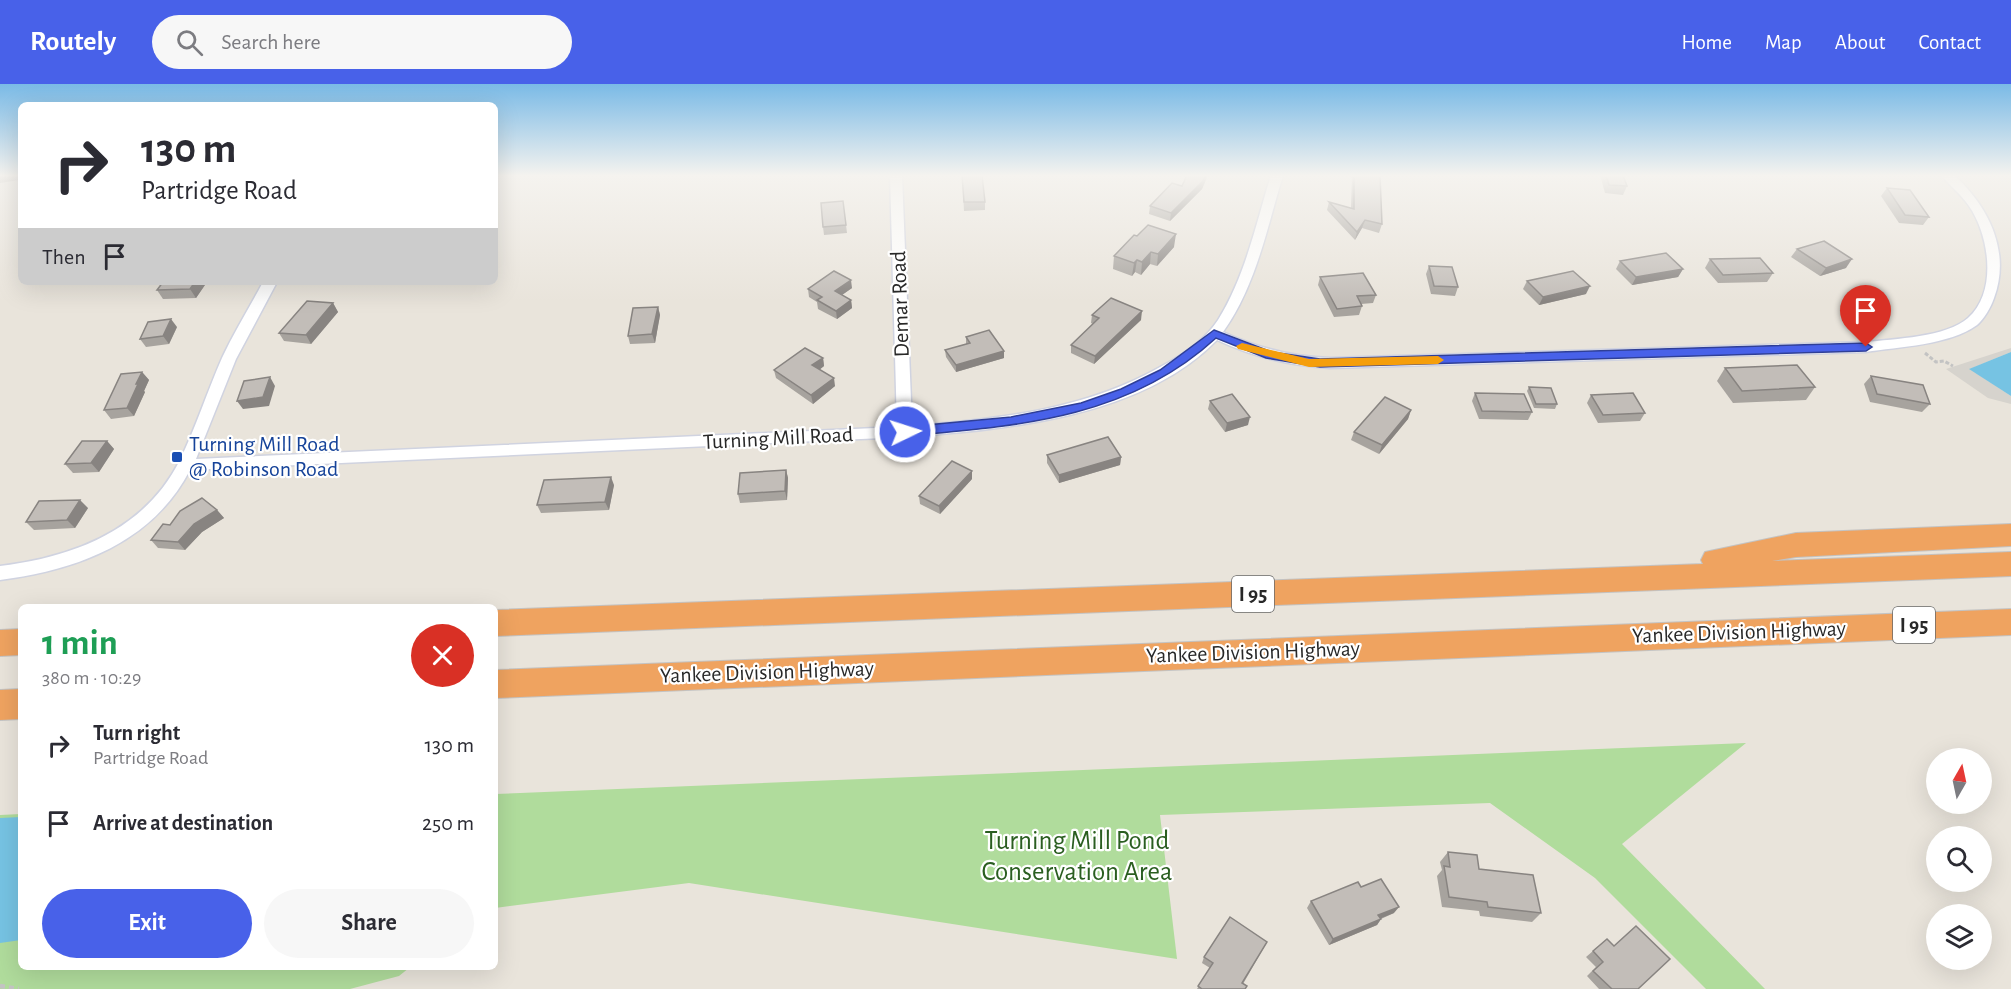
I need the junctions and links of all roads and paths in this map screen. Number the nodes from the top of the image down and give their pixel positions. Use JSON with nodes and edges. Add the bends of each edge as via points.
{"nodes":[{"id":1,"x":897,"y":217,"type":"edge"},
{"id":2,"x":1265,"y":217,"type":"edge"},
{"id":3,"x":1989,"y":217,"type":"edge"},
{"id":4,"x":268,"y":285,"type":"edge"},
{"id":5,"x":1214,"y":333,"type":"junction"},
{"id":6,"x":1932,"y":347,"type":"dead end"},
{"id":7,"x":1953,"y":366,"type":"dead end"},
{"id":8,"x":905,"y":432,"type":"junction"},
{"id":9,"x":184,"y":465,"type":"junction"},
{"id":10,"x":2011,"y":535,"type":"edge"},
{"id":11,"x":2011,"y":564,"type":"edge"},
{"id":12,"x":0,"y":573,"type":"edge"},
{"id":13,"x":1619,"y":579,"type":"junction"},
{"id":14,"x":2011,"y":622,"type":"edge"},
{"id":15,"x":498,"y":623,"type":"edge"},
{"id":16,"x":18,"y":642,"type":"edge"},
{"id":17,"x":0,"y":643,"type":"edge"},
{"id":18,"x":498,"y":684,"type":"edge"},
{"id":19,"x":18,"y":704,"type":"edge"},
{"id":20,"x":0,"y":705,"type":"edge"},
{"id":21,"x":0,"y":986,"type":"edge"},
{"id":22,"x":19,"y":989,"type":"edge"}],
"edges":[{"from":1,"to":8,"type":"street","name":"Demar Road"},
{"from":2,"to":5,"type":"street","name":"Turning Mill Road","via":[[1252,261],[1225,319]]},
{"from":3,"to":5,"type":"street","via":[[2006,256],[2001,293],[1972,321],[1925,339],[1866,347],[1309,363],[1270,356]]},
{"from":4,"to":9,"type":"street","via":[[231,356]]},
{"from":5,"to":8,"type":"street","name":"Turning Mill Road","via":[[1164,373],[1083,407],[1011,422]]},
{"from":6,"to":7,"type":"path","via":[[1925,354],[1936,362]]},
{"from":8,"to":9,"type":"street","name":"Turning Mill Road"},
{"from":9,"to":12,"type":"street","via":[[168,494],[113,539],[64,561]]},
{"from":10,"to":13,"type":"highway","via":[[1796,545]]},
{"from":11,"to":13,"type":"highway","number":"I 95"},
{"from":13,"to":15,"type":"highway","number":"I 95"},
{"from":14,"to":18,"type":"highway","name":"Yankee Division Highway","number":"I 95"},
{"from":16,"to":17,"type":"highway"},
{"from":19,"to":20,"type":"highway"},
{"from":21,"to":22,"type":"path"}]}
